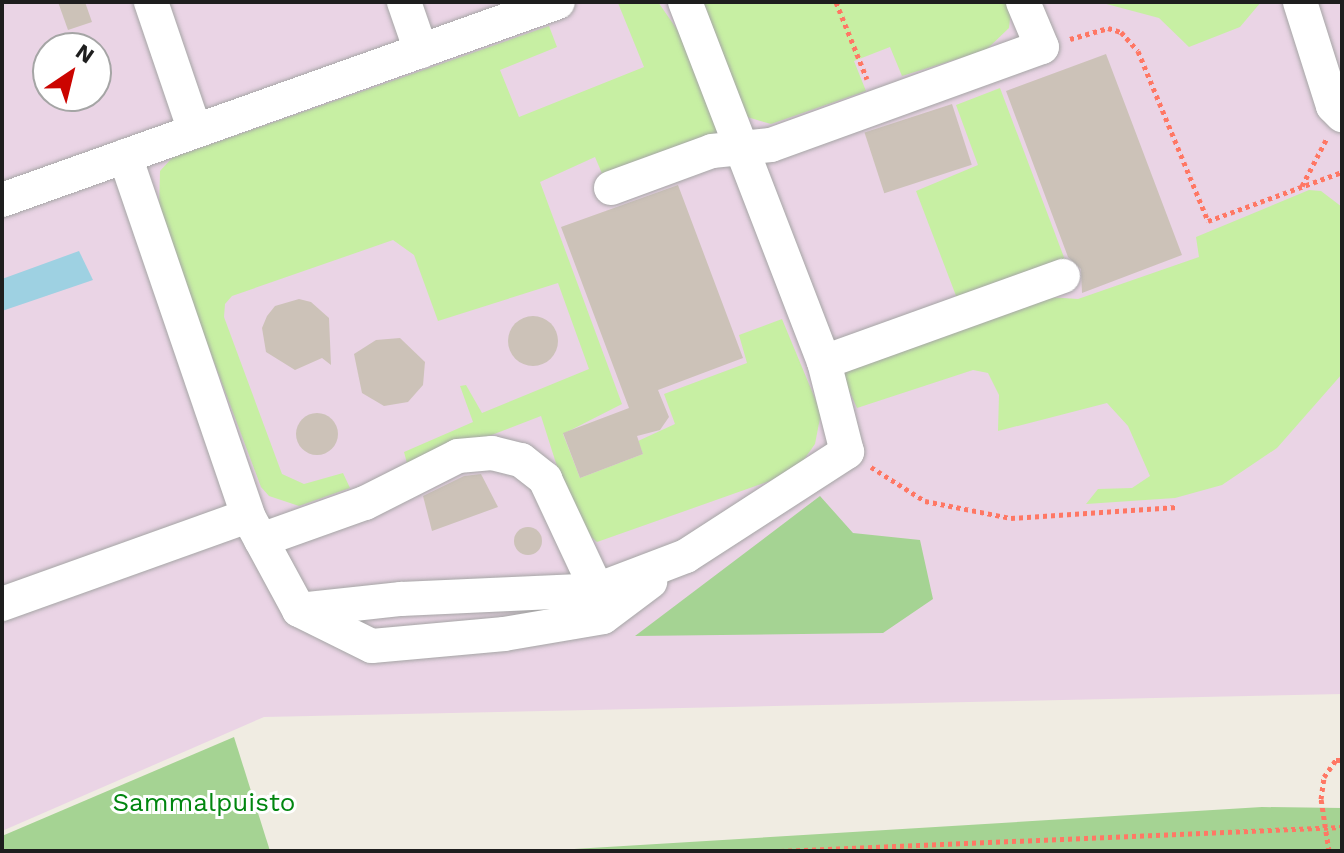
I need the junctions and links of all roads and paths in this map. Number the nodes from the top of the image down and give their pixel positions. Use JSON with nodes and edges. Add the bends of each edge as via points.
{"nodes":[{"id":1,"x":151,"y":2,"type":"edge"},
{"id":2,"x":404,"y":2,"type":"edge"},
{"id":3,"x":558,"y":2,"type":"edge"},
{"id":4,"x":685,"y":2,"type":"edge"},
{"id":5,"x":836,"y":2,"type":"edge"},
{"id":6,"x":1023,"y":2,"type":"edge"},
{"id":7,"x":1300,"y":2,"type":"edge"},
{"id":8,"x":1042,"y":47,"type":"junction"},
{"id":9,"x":421,"y":51,"type":"junction"},
{"id":10,"x":879,"y":106,"type":"junction"},
{"id":11,"x":1337,"y":110,"type":"edge"},
{"id":12,"x":195,"y":131,"type":"junction"},
{"id":13,"x":741,"y":148,"type":"junction"},
{"id":14,"x":125,"y":156,"type":"junction"},
{"id":15,"x":1342,"y":172,"type":"edge"},
{"id":16,"x":1302,"y":187,"type":"junction"},
{"id":17,"x":611,"y":188,"type":"dead end"},
{"id":18,"x":2,"y":200,"type":"edge"},
{"id":19,"x":1063,"y":276,"type":"dead end"},
{"id":20,"x":824,"y":362,"type":"junction"},
{"id":21,"x":847,"y":452,"type":"junction"},
{"id":22,"x":1177,"y":507,"type":"dead end"},
{"id":23,"x":255,"y":528,"type":"junction"},
{"id":24,"x":686,"y":556,"type":"junction"},
{"id":25,"x":597,"y":590,"type":"junction"},
{"id":26,"x":2,"y":604,"type":"edge"},
{"id":27,"x":299,"y":610,"type":"junction"},
{"id":28,"x":1342,"y":760,"type":"edge"},
{"id":29,"x":1328,"y":827,"type":"junction"},
{"id":30,"x":1342,"y":827,"type":"edge"},
{"id":31,"x":780,"y":851,"type":"edge"},
{"id":32,"x":1329,"y":851,"type":"edge"}],
"edges":[{"from":1,"to":12,"type":"lane"},
{"from":2,"to":9,"type":"lane"},
{"from":3,"to":9,"type":"lane"},
{"from":4,"to":13,"type":"lane"},
{"from":5,"to":10,"type":"path"},
{"from":6,"to":8,"type":"lane"},
{"from":7,"to":11,"type":"lane"},
{"from":8,"to":10,"type":"lane"},
{"from":8,"to":16,"type":"path","via":[[1108,28],[1121,32],[1138,51],[1208,221]]},
{"from":9,"to":12,"type":"lane"},
{"from":10,"to":13,"type":"lane","via":[[771,145]]},
{"from":11,"to":16,"type":"path"},
{"from":12,"to":14,"type":"lane"},
{"from":13,"to":17,"type":"lane","via":[[712,151]]},
{"from":13,"to":20,"type":"lane"},
{"from":14,"to":18,"type":"lane"},
{"from":14,"to":23,"type":"lane"},
{"from":15,"to":16,"type":"path"},
{"from":19,"to":20,"type":"lane"},
{"from":20,"to":21,"type":"lane"},
{"from":21,"to":22,"type":"path","via":[[925,501],[1011,518]]},
{"from":21,"to":24,"type":"lane"},
{"from":23,"to":25,"type":"lane","via":[[365,503],[458,456],[492,453],[521,460],[545,479]]},
{"from":23,"to":26,"type":"lane"},
{"from":23,"to":27,"type":"lane"},
{"from":24,"to":25,"type":"lane"},
{"from":24,"to":27,"type":"lane","via":[[603,617],[504,634],[372,646]]},
{"from":25,"to":27,"type":"lane","via":[[401,599]]},
{"from":28,"to":29,"type":"path","via":[[1336,760],[1324,777],[1321,799]]},
{"from":29,"to":30,"type":"path"},
{"from":29,"to":31,"type":"path","via":[[890,842]]},
{"from":29,"to":32,"type":"path"}]}
